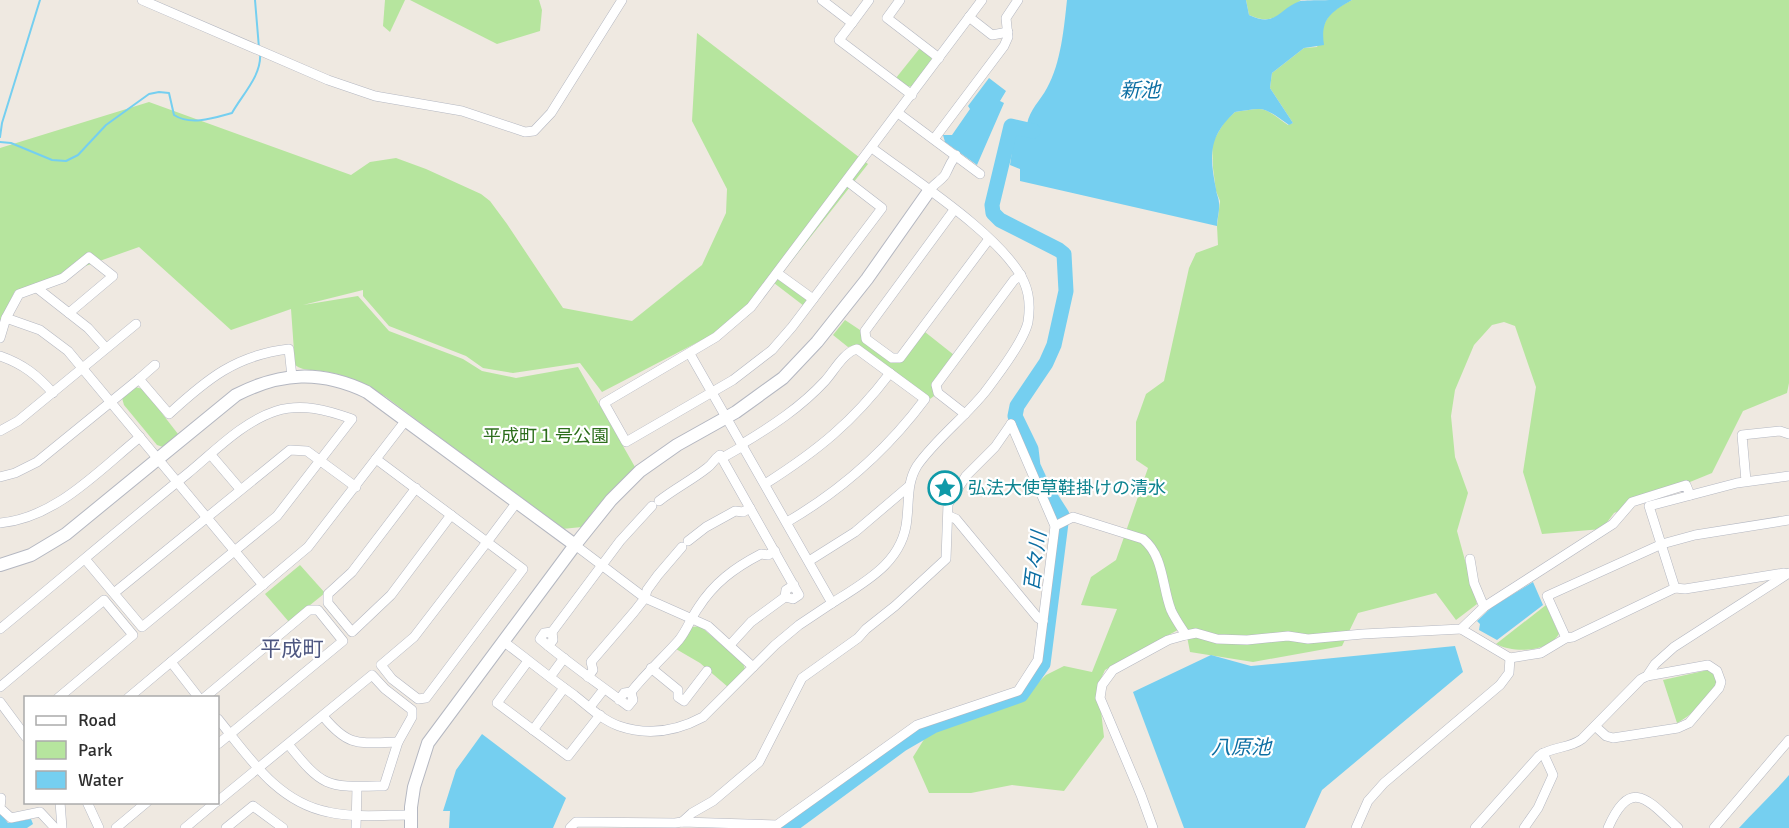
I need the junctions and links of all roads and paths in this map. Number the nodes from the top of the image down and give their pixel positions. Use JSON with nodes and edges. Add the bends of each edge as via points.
{"nodes":[{"id":1,"x":622,"y":0,"type":"edge"},
{"id":2,"x":822,"y":0,"type":"edge"},
{"id":3,"x":869,"y":0,"type":"edge"},
{"id":4,"x":900,"y":0,"type":"edge"},
{"id":5,"x":982,"y":0,"type":"edge"},
{"id":6,"x":1018,"y":0,"type":"edge"},
{"id":7,"x":147,"y":1,"type":"edge"},
{"id":8,"x":969,"y":17,"type":"junction"},
{"id":9,"x":852,"y":23,"type":"junction"},
{"id":10,"x":1008,"y":32,"type":"junction"},
{"id":11,"x":939,"y":58,"type":"junction"},
{"id":12,"x":912,"y":95,"type":"junction"},
{"id":13,"x":898,"y":113,"type":"junction"},
{"id":14,"x":934,"y":139,"type":"junction"},
{"id":15,"x":872,"y":148,"type":"junction"},
{"id":16,"x":956,"y":155,"type":"junction"},
{"id":17,"x":980,"y":174,"type":"dead end"},
{"id":18,"x":847,"y":181,"type":"junction"},
{"id":19,"x":929,"y":191,"type":"junction"},
{"id":20,"x":954,"y":210,"type":"junction"},
{"id":21,"x":988,"y":239,"type":"junction"},
{"id":22,"x":777,"y":273,"type":"junction"},
{"id":23,"x":1020,"y":275,"type":"junction"},
{"id":24,"x":37,"y":288,"type":"junction"},
{"id":25,"x":813,"y":299,"type":"junction"},
{"id":26,"x":69,"y":313,"type":"junction"},
{"id":27,"x":6,"y":318,"type":"junction"},
{"id":28,"x":136,"y":324,"type":"dead end"},
{"id":29,"x":0,"y":338,"type":"edge"},
{"id":30,"x":106,"y":348,"type":"junction"},
{"id":31,"x":690,"y":354,"type":"junction"},
{"id":32,"x":0,"y":356,"type":"edge"},
{"id":33,"x":155,"y":365,"type":"dead end"},
{"id":34,"x":83,"y":368,"type":"junction"},
{"id":35,"x":890,"y":373,"type":"junction"},
{"id":36,"x":292,"y":377,"type":"junction"},
{"id":37,"x":139,"y":379,"type":"junction"},
{"id":38,"x":53,"y":393,"type":"junction"},
{"id":39,"x":713,"y":393,"type":"junction"},
{"id":40,"x":111,"y":402,"type":"junction"},
{"id":41,"x":965,"y":414,"type":"junction"},
{"id":42,"x":728,"y":417,"type":"junction"},
{"id":43,"x":406,"y":420,"type":"junction"},
{"id":44,"x":0,"y":431,"type":"edge"},
{"id":45,"x":1789,"y":434,"type":"edge"},
{"id":46,"x":140,"y":437,"type":"junction"},
{"id":47,"x":743,"y":445,"type":"junction"},
{"id":48,"x":211,"y":455,"type":"junction"},
{"id":49,"x":159,"y":458,"type":"junction"},
{"id":50,"x":376,"y":459,"type":"junction"},
{"id":51,"x":320,"y":460,"type":"junction"},
{"id":52,"x":724,"y":461,"type":"junction"},
{"id":53,"x":1789,"y":476,"type":"edge"},
{"id":54,"x":0,"y":477,"type":"edge"},
{"id":55,"x":177,"y":482,"type":"junction"},
{"id":56,"x":1746,"y":482,"type":"junction"},
{"id":57,"x":765,"y":483,"type":"junction"},
{"id":58,"x":356,"y":487,"type":"junction"},
{"id":59,"x":908,"y":487,"type":"junction"},
{"id":60,"x":416,"y":488,"type":"junction"},
{"id":61,"x":240,"y":489,"type":"junction"},
{"id":62,"x":1690,"y":495,"type":"junction"},
{"id":63,"x":517,"y":502,"type":"junction"},
{"id":64,"x":748,"y":504,"type":"junction"},
{"id":65,"x":451,"y":515,"type":"junction"},
{"id":66,"x":949,"y":516,"type":"junction"},
{"id":67,"x":206,"y":517,"type":"junction"},
{"id":68,"x":1789,"y":520,"type":"edge"},
{"id":69,"x":787,"y":522,"type":"junction"},
{"id":70,"x":0,"y":523,"type":"edge"},
{"id":71,"x":1055,"y":526,"type":"junction"},
{"id":72,"x":487,"y":542,"type":"junction"},
{"id":73,"x":1662,"y":544,"type":"junction"},
{"id":74,"x":575,"y":545,"type":"junction"},
{"id":75,"x":773,"y":547,"type":"junction"},
{"id":76,"x":234,"y":552,"type":"junction"},
{"id":77,"x":85,"y":559,"type":"junction"},
{"id":78,"x":1470,"y":559,"type":"dead end"},
{"id":79,"x":809,"y":561,"type":"junction"},
{"id":80,"x":0,"y":566,"type":"edge"},
{"id":81,"x":602,"y":566,"type":"junction"},
{"id":82,"x":1789,"y":573,"type":"edge"},
{"id":83,"x":263,"y":585,"type":"junction"},
{"id":84,"x":1675,"y":588,"type":"junction"},
{"id":85,"x":114,"y":593,"type":"junction"},
{"id":86,"x":645,"y":598,"type":"junction"},
{"id":87,"x":832,"y":603,"type":"junction"},
{"id":88,"x":1484,"y":607,"type":"junction"},
{"id":89,"x":692,"y":618,"type":"junction"},
{"id":90,"x":1043,"y":621,"type":"junction"},
{"id":91,"x":1461,"y":628,"type":"junction"},
{"id":92,"x":0,"y":629,"type":"edge"},
{"id":93,"x":1186,"y":635,"type":"junction"},
{"id":94,"x":1566,"y":638,"type":"junction"},
{"id":95,"x":504,"y":642,"type":"junction"},
{"id":96,"x":730,"y":645,"type":"junction"},
{"id":97,"x":564,"y":658,"type":"junction"},
{"id":98,"x":1510,"y":658,"type":"junction"},
{"id":99,"x":528,"y":661,"type":"junction"},
{"id":100,"x":171,"y":662,"type":"junction"},
{"id":101,"x":591,"y":662,"type":"junction"},
{"id":102,"x":753,"y":667,"type":"junction"},
{"id":103,"x":651,"y":668,"type":"junction"},
{"id":104,"x":579,"y":670,"type":"junction"},
{"id":105,"x":707,"y":671,"type":"dead end"},
{"id":106,"x":1647,"y":676,"type":"junction"},
{"id":107,"x":550,"y":677,"type":"junction"},
{"id":108,"x":588,"y":677,"type":"junction"},
{"id":109,"x":0,"y":687,"type":"edge"},
{"id":110,"x":564,"y":688,"type":"junction"},
{"id":111,"x":604,"y":689,"type":"junction"},
{"id":112,"x":60,"y":696,"type":"edge"},
{"id":113,"x":130,"y":696,"type":"edge"},
{"id":114,"x":199,"y":696,"type":"edge"},
{"id":115,"x":203,"y":696,"type":"edge"},
{"id":116,"x":0,"y":702,"type":"edge"},
{"id":117,"x":590,"y":707,"type":"junction"},
{"id":118,"x":600,"y":715,"type":"junction"},
{"id":119,"x":323,"y":716,"type":"junction"},
{"id":120,"x":219,"y":720,"type":"edge"},
{"id":121,"x":1595,"y":726,"type":"junction"},
{"id":122,"x":24,"y":730,"type":"edge"},
{"id":123,"x":533,"y":730,"type":"junction"},
{"id":124,"x":230,"y":734,"type":"junction"},
{"id":125,"x":1789,"y":740,"type":"edge"},
{"id":126,"x":398,"y":742,"type":"junction"},
{"id":127,"x":219,"y":743,"type":"edge"},
{"id":128,"x":288,"y":744,"type":"junction"},
{"id":129,"x":1543,"y":753,"type":"junction"},
{"id":130,"x":258,"y":768,"type":"junction"},
{"id":131,"x":357,"y":787,"type":"junction"},
{"id":132,"x":1,"y":798,"type":"edge"},
{"id":133,"x":219,"y":800,"type":"edge"},
{"id":134,"x":60,"y":804,"type":"edge"},
{"id":135,"x":88,"y":804,"type":"edge"},
{"id":136,"x":145,"y":804,"type":"edge"},
{"id":137,"x":215,"y":804,"type":"edge"},
{"id":138,"x":355,"y":815,"type":"junction"},
{"id":139,"x":411,"y":822,"type":"edge"},
{"id":140,"x":682,"y":825,"type":"edge"},
{"id":141,"x":192,"y":826,"type":"edge"},
{"id":142,"x":778,"y":826,"type":"edge"},
{"id":143,"x":55,"y":828,"type":"edge"},
{"id":144,"x":62,"y":828,"type":"edge"},
{"id":145,"x":99,"y":828,"type":"edge"},
{"id":146,"x":116,"y":828,"type":"edge"},
{"id":147,"x":226,"y":828,"type":"edge"},
{"id":148,"x":283,"y":828,"type":"edge"},
{"id":149,"x":356,"y":828,"type":"edge"},
{"id":150,"x":570,"y":828,"type":"edge"},
{"id":151,"x":1153,"y":828,"type":"edge"},
{"id":152,"x":1356,"y":828,"type":"edge"},
{"id":153,"x":1475,"y":828,"type":"edge"},
{"id":154,"x":1524,"y":828,"type":"edge"},
{"id":155,"x":1608,"y":828,"type":"edge"},
{"id":156,"x":1678,"y":828,"type":"edge"},
{"id":157,"x":1714,"y":828,"type":"edge"}],
"edges":[{"from":1,"to":7,"type":"street","via":[[551,113],[534,131],[525,132],[462,111],[375,96],[328,80]]},
{"from":2,"to":9,"type":"street"},
{"from":3,"to":9,"type":"street"},
{"from":4,"to":11,"type":"street","via":[[886,18]]},
{"from":5,"to":8,"type":"street"},
{"from":6,"to":10,"type":"street","via":[[1006,18]]},
{"from":8,"to":10,"type":"street","via":[[993,35]]},
{"from":8,"to":11,"type":"street"},
{"from":9,"to":12,"type":"street","via":[[840,40]]},
{"from":10,"to":14,"type":"street","via":[[1004,46]]},
{"from":11,"to":12,"type":"street"},
{"from":12,"to":13,"type":"street"},
{"from":13,"to":14,"type":"street"},
{"from":13,"to":15,"type":"street"},
{"from":14,"to":16,"type":"street"},
{"from":15,"to":18,"type":"street"},
{"from":15,"to":19,"type":"street"},
{"from":16,"to":17,"type":"street"},
{"from":16,"to":19,"type":"street"},
{"from":18,"to":22,"type":"street"},
{"from":18,"to":25,"type":"street","via":[[882,208]]},
{"from":19,"to":20,"type":"street"},
{"from":19,"to":42,"type":"street","via":[[806,356],[768,391]]},
{"from":20,"to":21,"type":"street"},
{"from":20,"to":21,"type":"street","via":[[865,331],[866,339],[892,358],[900,358]]},
{"from":21,"to":23,"type":"street"},
{"from":22,"to":25,"type":"street"},
{"from":22,"to":31,"type":"street","via":[[742,315]]},
{"from":23,"to":41,"type":"street","via":[[1029,300],[1026,328],[986,391]]},
{"from":23,"to":41,"type":"street","via":[[936,385],[938,393]]},
{"from":24,"to":26,"type":"street"},
{"from":24,"to":26,"type":"street","via":[[63,278],[89,257],[113,276]]},
{"from":24,"to":27,"type":"street","via":[[20,294]]},
{"from":25,"to":39,"type":"street","via":[[772,350]]},
{"from":26,"to":30,"type":"street"},
{"from":27,"to":29,"type":"street"},
{"from":27,"to":34,"type":"street","via":[[50,336]]},
{"from":28,"to":30,"type":"street"},
{"from":30,"to":34,"type":"street"},
{"from":31,"to":39,"type":"street"},
{"from":31,"to":39,"type":"street","via":[[604,404],[626,442]]},
{"from":32,"to":38,"type":"street","via":[[31,370]]},
{"from":33,"to":37,"type":"street"},
{"from":34,"to":38,"type":"street"},
{"from":34,"to":40,"type":"street"},
{"from":35,"to":47,"type":"street","via":[[857,349],[850,351],[801,404]]},
{"from":35,"to":57,"type":"street","via":[[827,441]]},
{"from":35,"to":69,"type":"street","via":[[925,399],[861,471]]},
{"from":36,"to":37,"type":"street","via":[[289,349],[256,355],[215,375],[169,414]]},
{"from":36,"to":43,"type":"street","via":[[348,384],[367,392]]},
{"from":36,"to":49,"type":"street","via":[[259,384],[236,395]]},
{"from":37,"to":40,"type":"street"},
{"from":38,"to":44,"type":"street"},
{"from":39,"to":42,"type":"street"},
{"from":40,"to":46,"type":"street"},
{"from":40,"to":54,"type":"street","via":[[37,462]]},
{"from":41,"to":59,"type":"street","via":[[921,461]]},
{"from":42,"to":47,"type":"street"},
{"from":42,"to":74,"type":"street","via":[[639,471]]},
{"from":43,"to":50,"type":"street"},
{"from":43,"to":63,"type":"street"},
{"from":45,"to":56,"type":"street","via":[[1780,431],[1742,435]]},
{"from":46,"to":49,"type":"street"},
{"from":46,"to":70,"type":"street","via":[[55,504]]},
{"from":47,"to":52,"type":"street"},
{"from":47,"to":57,"type":"street"},
{"from":48,"to":51,"type":"street","via":[[251,422],[285,408],[311,408],[352,418]]},
{"from":48,"to":55,"type":"street"},
{"from":48,"to":61,"type":"street"},
{"from":49,"to":55,"type":"street"},
{"from":49,"to":80,"type":"street","via":[[57,541]]},
{"from":50,"to":58,"type":"street"},
{"from":50,"to":60,"type":"street"},
{"from":51,"to":58,"type":"street"},
{"from":51,"to":61,"type":"street","via":[[304,450],[290,450]]},
{"from":51,"to":76,"type":"street","via":[[277,516]]},
{"from":52,"to":64,"type":"street"},
{"from":52,"to":81,"type":"street","via":[[720,455],[710,467],[656,504],[630,529]]},
{"from":53,"to":56,"type":"street"},
{"from":55,"to":67,"type":"street"},
{"from":55,"to":77,"type":"street"},
{"from":56,"to":62,"type":"street"},
{"from":57,"to":69,"type":"street"},
{"from":58,"to":83,"type":"street","via":[[308,548]]},
{"from":59,"to":79,"type":"street","via":[[872,519]]},
{"from":59,"to":87,"type":"street","via":[[907,527],[893,556],[876,576]]},
{"from":60,"to":65,"type":"street"},
{"from":60,"to":65,"type":"street","via":[[361,561],[328,594],[328,603],[352,632],[391,595]]},
{"from":61,"to":67,"type":"street"},
{"from":62,"to":73,"type":"street","via":[[1649,506]]},
{"from":62,"to":88,"type":"street","via":[[1686,485],[1632,502],[1613,524]]},
{"from":63,"to":72,"type":"street"},
{"from":63,"to":74,"type":"street"},
{"from":64,"to":75,"type":"street"},
{"from":64,"to":86,"type":"street","via":[[743,513],[735,511],[685,544],[657,575]]},
{"from":65,"to":72,"type":"street"},
{"from":66,"to":71,"type":"street","via":[[948,504],[966,476],[1011,424]]},
{"from":66,"to":90,"type":"street","via":[[956,519]]},
{"from":66,"to":140,"type":"street","via":[[946,559],[858,638],[802,678],[759,762]]},
{"from":67,"to":76,"type":"street"},
{"from":67,"to":85,"type":"street"},
{"from":68,"to":73,"type":"street"},
{"from":69,"to":79,"type":"street"},
{"from":71,"to":90,"type":"street"},
{"from":71,"to":93,"type":"street","via":[[1072,517],[1150,545],[1164,578],[1171,610]]},
{"from":72,"to":72,"type":"street","via":[[421,629],[381,665],[418,699],[426,698],[523,569]]},
{"from":73,"to":84,"type":"street"},
{"from":73,"to":94,"type":"street","via":[[1546,596]]},
{"from":74,"to":81,"type":"street"},
{"from":74,"to":95,"type":"street"},
{"from":75,"to":89,"type":"street","via":[[768,555],[760,554],[717,582]]},
{"from":75,"to":96,"type":"street","via":[[800,595],[793,599],[785,597]]},
{"from":76,"to":83,"type":"street"},
{"from":76,"to":85,"type":"street","via":[[142,627]]},
{"from":77,"to":85,"type":"street"},
{"from":77,"to":92,"type":"street"},
{"from":78,"to":88,"type":"street","via":[[1474,584]]},
{"from":79,"to":87,"type":"street"},
{"from":81,"to":86,"type":"street"},
{"from":81,"to":97,"type":"street","via":[[552,632],[544,633],[540,639]]},
{"from":82,"to":84,"type":"street"},
{"from":82,"to":106,"type":"street","via":[[1674,647]]},
{"from":83,"to":100,"type":"street"},
{"from":84,"to":94,"type":"street"},
{"from":86,"to":89,"type":"street"},
{"from":86,"to":101,"type":"street"},
{"from":87,"to":102,"type":"street","via":[[799,625]]},
{"from":88,"to":91,"type":"street"},
{"from":89,"to":96,"type":"street"},
{"from":89,"to":103,"type":"street","via":[[680,638]]},
{"from":90,"to":142,"type":"street","via":[[1038,660],[1018,692],[917,725]]},
{"from":91,"to":93,"type":"street","via":[[1308,639],[1288,636],[1239,640]]},
{"from":91,"to":98,"type":"street"},
{"from":93,"to":151,"type":"street","via":[[1113,670],[1102,685],[1100,698]]},
{"from":94,"to":98,"type":"street","via":[[1541,653]]},
{"from":95,"to":99,"type":"street"},
{"from":95,"to":139,"type":"street","via":[[429,743],[414,788]]},
{"from":96,"to":102,"type":"street"},
{"from":97,"to":104,"type":"street"},
{"from":97,"to":107,"type":"street"},
{"from":98,"to":152,"type":"street","via":[[1506,678],[1384,783],[1368,801]]},
{"from":99,"to":107,"type":"street"},
{"from":99,"to":123,"type":"street","via":[[497,704]]},
{"from":100,"to":113,"type":"street"},
{"from":100,"to":114,"type":"street"},
{"from":101,"to":104,"type":"street"},
{"from":101,"to":108,"type":"street","via":[[593,670]]},
{"from":102,"to":118,"type":"street","via":[[704,717],[690,724],[646,732],[619,726]]},
{"from":103,"to":105,"type":"street","via":[[678,690],[678,697],[684,701]]},
{"from":103,"to":111,"type":"street","via":[[619,700]]},
{"from":104,"to":108,"type":"street"},
{"from":106,"to":121,"type":"street"},
{"from":106,"to":121,"type":"street","via":[[1708,665],[1717,671],[1721,682],[1695,717],[1678,728],[1613,738]]},
{"from":107,"to":110,"type":"street"},
{"from":108,"to":111,"type":"street"},
{"from":109,"to":112,"type":"street","via":[[104,600],[133,635]]},
{"from":110,"to":117,"type":"street"},
{"from":110,"to":123,"type":"street"},
{"from":111,"to":117,"type":"street"},
{"from":115,"to":124,"type":"street","via":[[309,610],[318,610],[343,641]]},
{"from":116,"to":122,"type":"street"},
{"from":117,"to":118,"type":"street"},
{"from":118,"to":123,"type":"street","via":[[568,756]]},
{"from":119,"to":126,"type":"street","via":[[339,734],[353,742]]},
{"from":119,"to":126,"type":"street","via":[[372,675],[380,686],[412,710]]},
{"from":119,"to":128,"type":"street"},
{"from":120,"to":124,"type":"street"},
{"from":121,"to":129,"type":"street","via":[[1575,744]]},
{"from":124,"to":127,"type":"street"},
{"from":124,"to":130,"type":"street"},
{"from":125,"to":157,"type":"street"},
{"from":126,"to":131,"type":"street","via":[[384,786]]},
{"from":128,"to":130,"type":"street"},
{"from":128,"to":131,"type":"street","via":[[320,779],[335,786]]},
{"from":129,"to":153,"type":"street"},
{"from":129,"to":154,"type":"street","via":[[1553,775]]},
{"from":130,"to":133,"type":"street"},
{"from":130,"to":138,"type":"street","via":[[280,792],[303,805],[328,813]]},
{"from":131,"to":138,"type":"street"},
{"from":132,"to":143,"type":"street","via":[[0,808],[11,818],[40,812]]},
{"from":134,"to":144,"type":"street"},
{"from":135,"to":145,"type":"street"},
{"from":136,"to":146,"type":"street"},
{"from":137,"to":141,"type":"street"},
{"from":138,"to":139,"type":"street"},
{"from":138,"to":149,"type":"street"},
{"from":140,"to":142,"type":"street"},
{"from":140,"to":150,"type":"street","via":[[576,822]]},
{"from":147,"to":148,"type":"street","via":[[253,806]]},
{"from":155,"to":156,"type":"street","via":[[1619,805],[1638,798],[1649,801]]}]}
